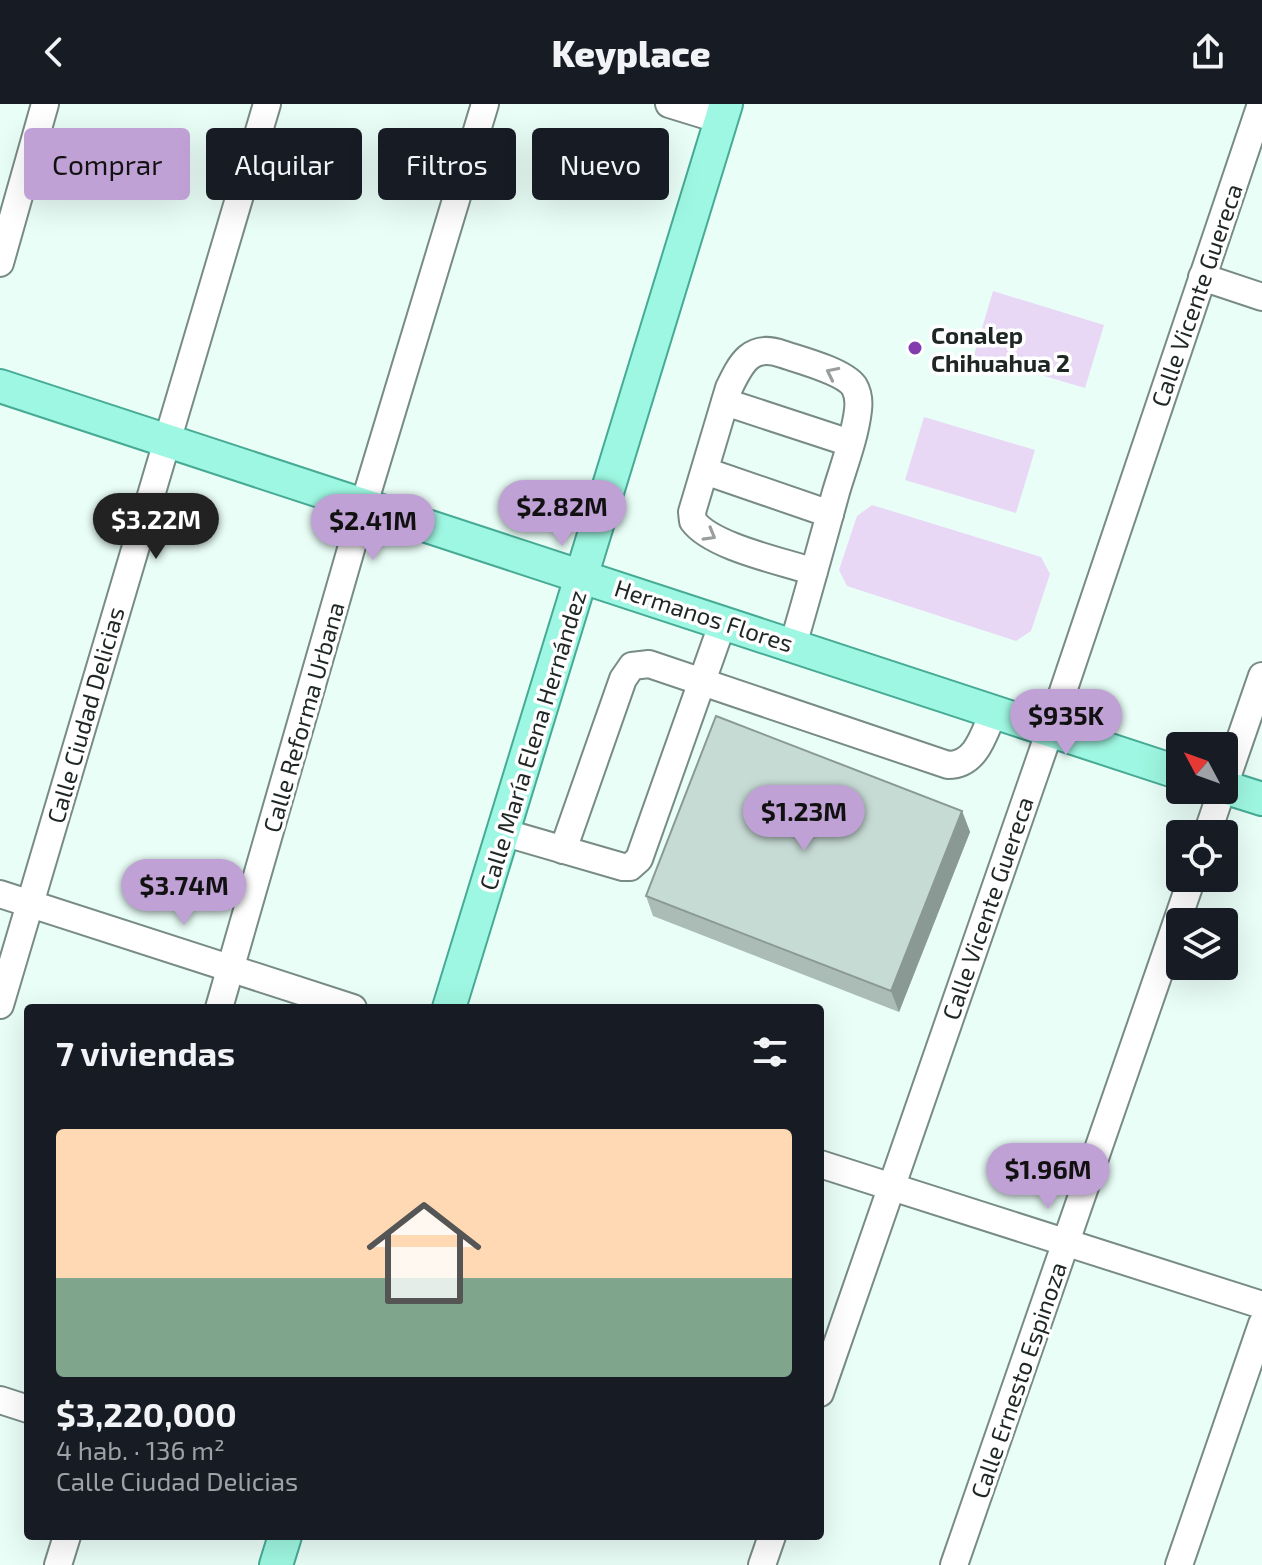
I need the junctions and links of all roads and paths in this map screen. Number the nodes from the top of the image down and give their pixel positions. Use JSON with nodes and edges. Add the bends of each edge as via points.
{"nodes":[{"id":1,"x":45,"y":104,"type":"edge"},
{"id":2,"x":267,"y":104,"type":"edge"},
{"id":3,"x":485,"y":104,"type":"edge"},
{"id":4,"x":669,"y":104,"type":"edge"},
{"id":5,"x":1261,"y":104,"type":"edge"},
{"id":6,"x":724,"y":112,"type":"edge"},
{"id":7,"x":0,"y":263,"type":"edge"},
{"id":8,"x":1202,"y":277,"type":"junction"},
{"id":9,"x":1262,"y":297,"type":"edge"},
{"id":10,"x":0,"y":386,"type":"edge"},
{"id":11,"x":725,"y":402,"type":"junction"},
{"id":12,"x":166,"y":440,"type":"junction"},
{"id":13,"x":850,"y":443,"type":"junction"},
{"id":14,"x":705,"y":471,"type":"junction"},
{"id":15,"x":364,"y":504,"type":"junction"},
{"id":16,"x":830,"y":514,"type":"junction"},
{"id":17,"x":814,"y":572,"type":"junction"},
{"id":18,"x":583,"y":575,"type":"junction"},
{"id":19,"x":723,"y":622,"type":"junction"},
{"id":20,"x":793,"y":645,"type":"junction"},
{"id":21,"x":1262,"y":676,"type":"edge"},
{"id":22,"x":701,"y":681,"type":"junction"},
{"id":23,"x":994,"y":711,"type":"junction"},
{"id":24,"x":1050,"y":730,"type":"junction"},
{"id":25,"x":1238,"y":745,"type":"edge"},
{"id":26,"x":1166,"y":768,"type":"edge"},
{"id":27,"x":1238,"y":792,"type":"edge"},
{"id":28,"x":1262,"y":799,"type":"edge"},
{"id":29,"x":502,"y":832,"type":"junction"},
{"id":30,"x":563,"y":850,"type":"junction"},
{"id":31,"x":1187,"y":892,"type":"edge"},
{"id":32,"x":0,"y":894,"type":"edge"},
{"id":33,"x":30,"y":903,"type":"junction"},
{"id":34,"x":230,"y":968,"type":"junction"},
{"id":35,"x":220,"y":1004,"type":"edge"},
{"id":36,"x":341,"y":1004,"type":"edge"},
{"id":37,"x":450,"y":1004,"type":"edge"},
{"id":38,"x":0,"y":1005,"type":"edge"},
{"id":39,"x":824,"y":1165,"type":"edge"},
{"id":40,"x":890,"y":1187,"type":"junction"},
{"id":41,"x":1065,"y":1243,"type":"junction"},
{"id":42,"x":1262,"y":1305,"type":"edge"},
{"id":43,"x":1262,"y":1324,"type":"edge"},
{"id":44,"x":824,"y":1381,"type":"edge"},
{"id":45,"x":0,"y":1400,"type":"edge"},
{"id":46,"x":24,"y":1408,"type":"edge"},
{"id":47,"x":66,"y":1540,"type":"edge"},
{"id":48,"x":284,"y":1540,"type":"edge"},
{"id":49,"x":771,"y":1540,"type":"edge"},
{"id":50,"x":58,"y":1565,"type":"edge"},
{"id":51,"x":276,"y":1565,"type":"edge"},
{"id":52,"x":762,"y":1565,"type":"edge"},
{"id":53,"x":954,"y":1565,"type":"edge"},
{"id":54,"x":1179,"y":1565,"type":"edge"}],
"edges":[{"from":1,"to":7,"type":"street"},
{"from":2,"to":12,"type":"street","name":"Calle Ciudad Delicias"},
{"from":3,"to":15,"type":"street","name":"Calle Reforma Urbana"},
{"from":4,"to":6,"type":"street"},
{"from":5,"to":8,"type":"street","name":"Calle Vicente Guereca"},
{"from":6,"to":18,"type":"main road","name":"Calle María Elena Hernández"},
{"from":8,"to":9,"type":"street"},
{"from":8,"to":24,"type":"street","name":"Calle Vicente Guereca"},
{"from":10,"to":12,"type":"main road","name":"Hermanos Flores"},
{"from":11,"to":13,"type":"street"},
{"from":13,"to":11,"type":"street","one_way":true,"via":[[858,408],[856,389],[823,369],[771,350],[753,353],[738,368]]},
{"from":11,"to":14,"type":"street"},
{"from":12,"to":15,"type":"main road","name":"Hermanos Flores"},
{"from":12,"to":33,"type":"street","name":"Calle Ciudad Delicias"},
{"from":13,"to":16,"type":"street"},
{"from":14,"to":16,"type":"street"},
{"from":14,"to":17,"type":"street","one_way":true,"via":[[692,512],[698,529],[723,543]]},
{"from":15,"to":18,"type":"main road","name":"Hermanos Flores"},
{"from":15,"to":34,"type":"street","name":"Calle Reforma Urbana"},
{"from":16,"to":17,"type":"street"},
{"from":17,"to":20,"type":"street"},
{"from":18,"to":19,"type":"main road","name":"Hermanos Flores"},
{"from":18,"to":29,"type":"main road","name":"Calle María Elena Hernández"},
{"from":19,"to":20,"type":"main road","name":"Hermanos Flores"},
{"from":19,"to":22,"type":"street"},
{"from":20,"to":23,"type":"main road","name":"Hermanos Flores"},
{"from":21,"to":25,"type":"street"},
{"from":22,"to":23,"type":"street","via":[[948,765],[970,758]]},
{"from":22,"to":30,"type":"street","via":[[649,664],[628,670]]},
{"from":22,"to":30,"type":"street","via":[[639,859],[623,867]]},
{"from":23,"to":24,"type":"main road","name":"Hermanos Flores"},
{"from":24,"to":26,"type":"main road","name":"Hermanos Flores"},
{"from":24,"to":40,"type":"street","name":"Calle Vicente Guereca"},
{"from":27,"to":28,"type":"main road"},
{"from":29,"to":30,"type":"street"},
{"from":29,"to":37,"type":"main road","name":"Calle María Elena Hernández"},
{"from":31,"to":41,"type":"street","name":"Calle Ernesto Espinoza"},
{"from":32,"to":33,"type":"street"},
{"from":33,"to":34,"type":"street"},
{"from":33,"to":38,"type":"street","name":"Calle Ciudad Delicias"},
{"from":34,"to":35,"type":"street","name":"Calle Reforma Urbana"},
{"from":34,"to":36,"type":"street"},
{"from":39,"to":40,"type":"street"},
{"from":40,"to":41,"type":"street"},
{"from":40,"to":44,"type":"street","name":"Calle Vicente Guereca"},
{"from":41,"to":42,"type":"street"},
{"from":41,"to":53,"type":"street","name":"Calle Ernesto Espinoza"},
{"from":43,"to":54,"type":"street"},
{"from":45,"to":46,"type":"street"},
{"from":47,"to":50,"type":"street"},
{"from":48,"to":51,"type":"main road"},
{"from":49,"to":52,"type":"street"}]}
